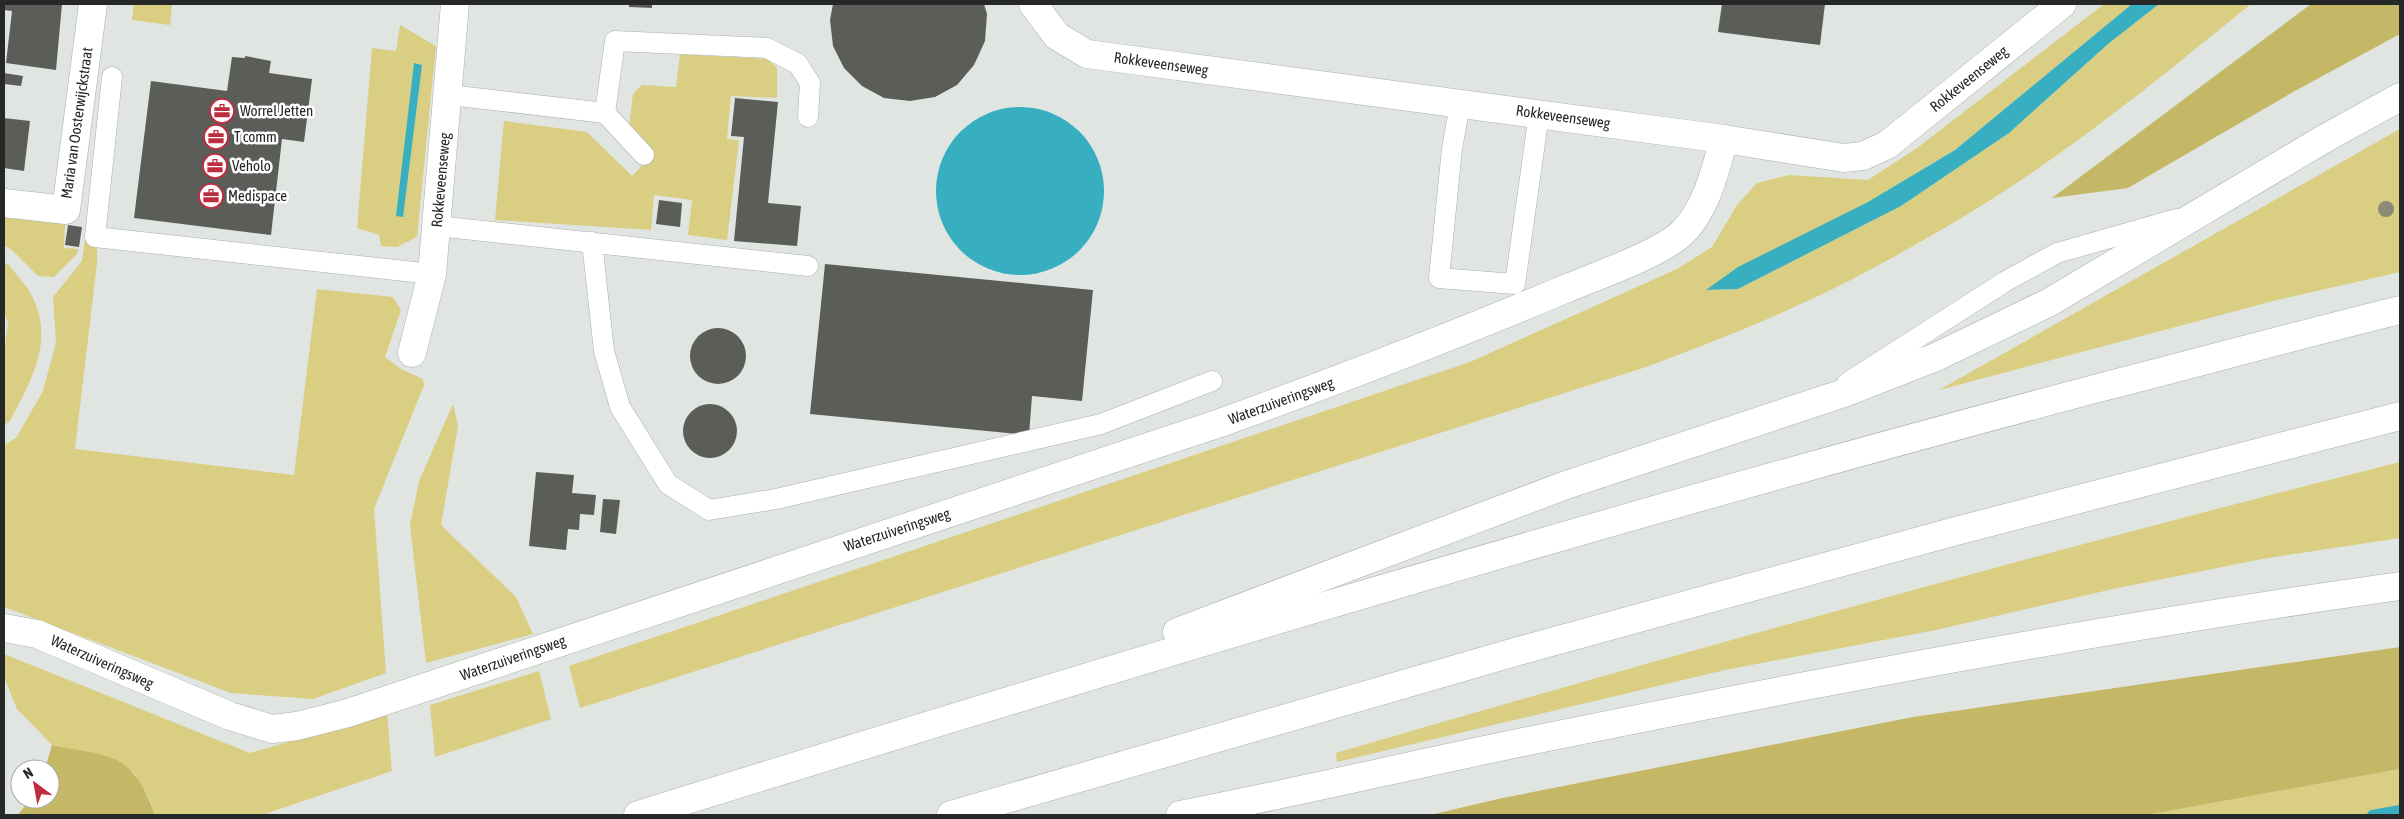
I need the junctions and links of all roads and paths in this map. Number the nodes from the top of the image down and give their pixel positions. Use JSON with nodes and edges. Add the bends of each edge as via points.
{"nodes":[{"id":1,"x":93,"y":4,"type":"edge"},
{"id":2,"x":455,"y":4,"type":"edge"},
{"id":3,"x":1032,"y":4,"type":"edge"},
{"id":4,"x":2062,"y":4,"type":"edge"},
{"id":5,"x":112,"y":77,"type":"dead end"},
{"id":6,"x":449,"y":95,"type":"junction"},
{"id":7,"x":2400,"y":97,"type":"edge"},
{"id":8,"x":1460,"y":104,"type":"junction"},
{"id":9,"x":605,"y":113,"type":"junction"},
{"id":10,"x":1539,"y":114,"type":"junction"},
{"id":11,"x":808,"y":117,"type":"dead end"},
{"id":12,"x":1724,"y":139,"type":"junction"},
{"id":13,"x":644,"y":155,"type":"dead end"},
{"id":14,"x":4,"y":203,"type":"edge"},
{"id":15,"x":2205,"y":211,"type":"junction"},
{"id":16,"x":437,"y":226,"type":"junction"},
{"id":17,"x":592,"y":242,"type":"junction"},
{"id":18,"x":808,"y":266,"type":"dead end"},
{"id":19,"x":432,"y":274,"type":"junction"},
{"id":20,"x":2400,"y":310,"type":"edge"},
{"id":21,"x":412,"y":353,"type":"dead end"},
{"id":22,"x":1212,"y":381,"type":"dead end"},
{"id":23,"x":1815,"y":402,"type":"junction"},
{"id":24,"x":2400,"y":416,"type":"edge"},
{"id":25,"x":2400,"y":586,"type":"edge"},
{"id":26,"x":4,"y":628,"type":"edge"},
{"id":27,"x":944,"y":720,"type":"junction"},
{"id":28,"x":638,"y":815,"type":"edge"},
{"id":29,"x":951,"y":815,"type":"edge"},
{"id":30,"x":1180,"y":815,"type":"edge"}],
"edges":[{"from":1,"to":14,"type":"main road","name":"Maria van Oosterwijckstraat","via":[[66,210]]},
{"from":2,"to":6,"type":"main road","name":"Rokkeveenseweg"},
{"from":3,"to":8,"type":"main road","name":"Rokkeveenseweg","via":[[1057,36],[1088,54]]},
{"from":4,"to":12,"type":"main road","name":"Rokkeveenseweg","via":[[1887,145],[1871,154],[1844,158]]},
{"from":5,"to":19,"type":"lane","via":[[95,237]]},
{"from":6,"to":9,"type":"lane"},
{"from":6,"to":16,"type":"main road","name":"Rokkeveenseweg"},
{"from":7,"to":15,"type":"main road"},
{"from":8,"to":10,"type":"main road","name":"Rokkeveenseweg"},
{"from":8,"to":10,"type":"lane","via":[[1452,148],[1439,278],[1515,284]]},
{"from":9,"to":11,"type":"lane","via":[[615,41],[767,48],[798,64],[810,83]]},
{"from":9,"to":13,"type":"lane"},
{"from":10,"to":12,"type":"main road","name":"Rokkeveenseweg"},
{"from":12,"to":26,"type":"main road","name":"Waterzuiveringsweg","via":[[1709,187],[1688,226],[1670,242],[1617,267],[1441,340],[1220,423],[348,713],[272,729],[230,716],[37,634]]},
{"from":15,"to":23,"type":"main road","via":[[2030,312],[1936,356]]},
{"from":15,"to":23,"type":"lane","via":[[2058,252],[2006,281]]},
{"from":16,"to":17,"type":"lane"},
{"from":16,"to":19,"type":"main road","name":"Rokkeveenseweg"},
{"from":17,"to":18,"type":"lane"},
{"from":17,"to":22,"type":"lane","via":[[604,351],[620,407],[668,484],[709,510],[776,499],[1101,424]]},
{"from":19,"to":21,"type":"main road","name":"Rokkeveenseweg"},
{"from":20,"to":27,"type":"main road","via":[[2005,413],[1676,504],[1338,601]]},
{"from":23,"to":27,"type":"main road","via":[[1566,485]]},
{"from":24,"to":29,"type":"main road","via":[[1956,530],[1532,647]]},
{"from":25,"to":30,"type":"main road","via":[[2231,611],[1860,675]]},
{"from":27,"to":28,"type":"main road"}]}
